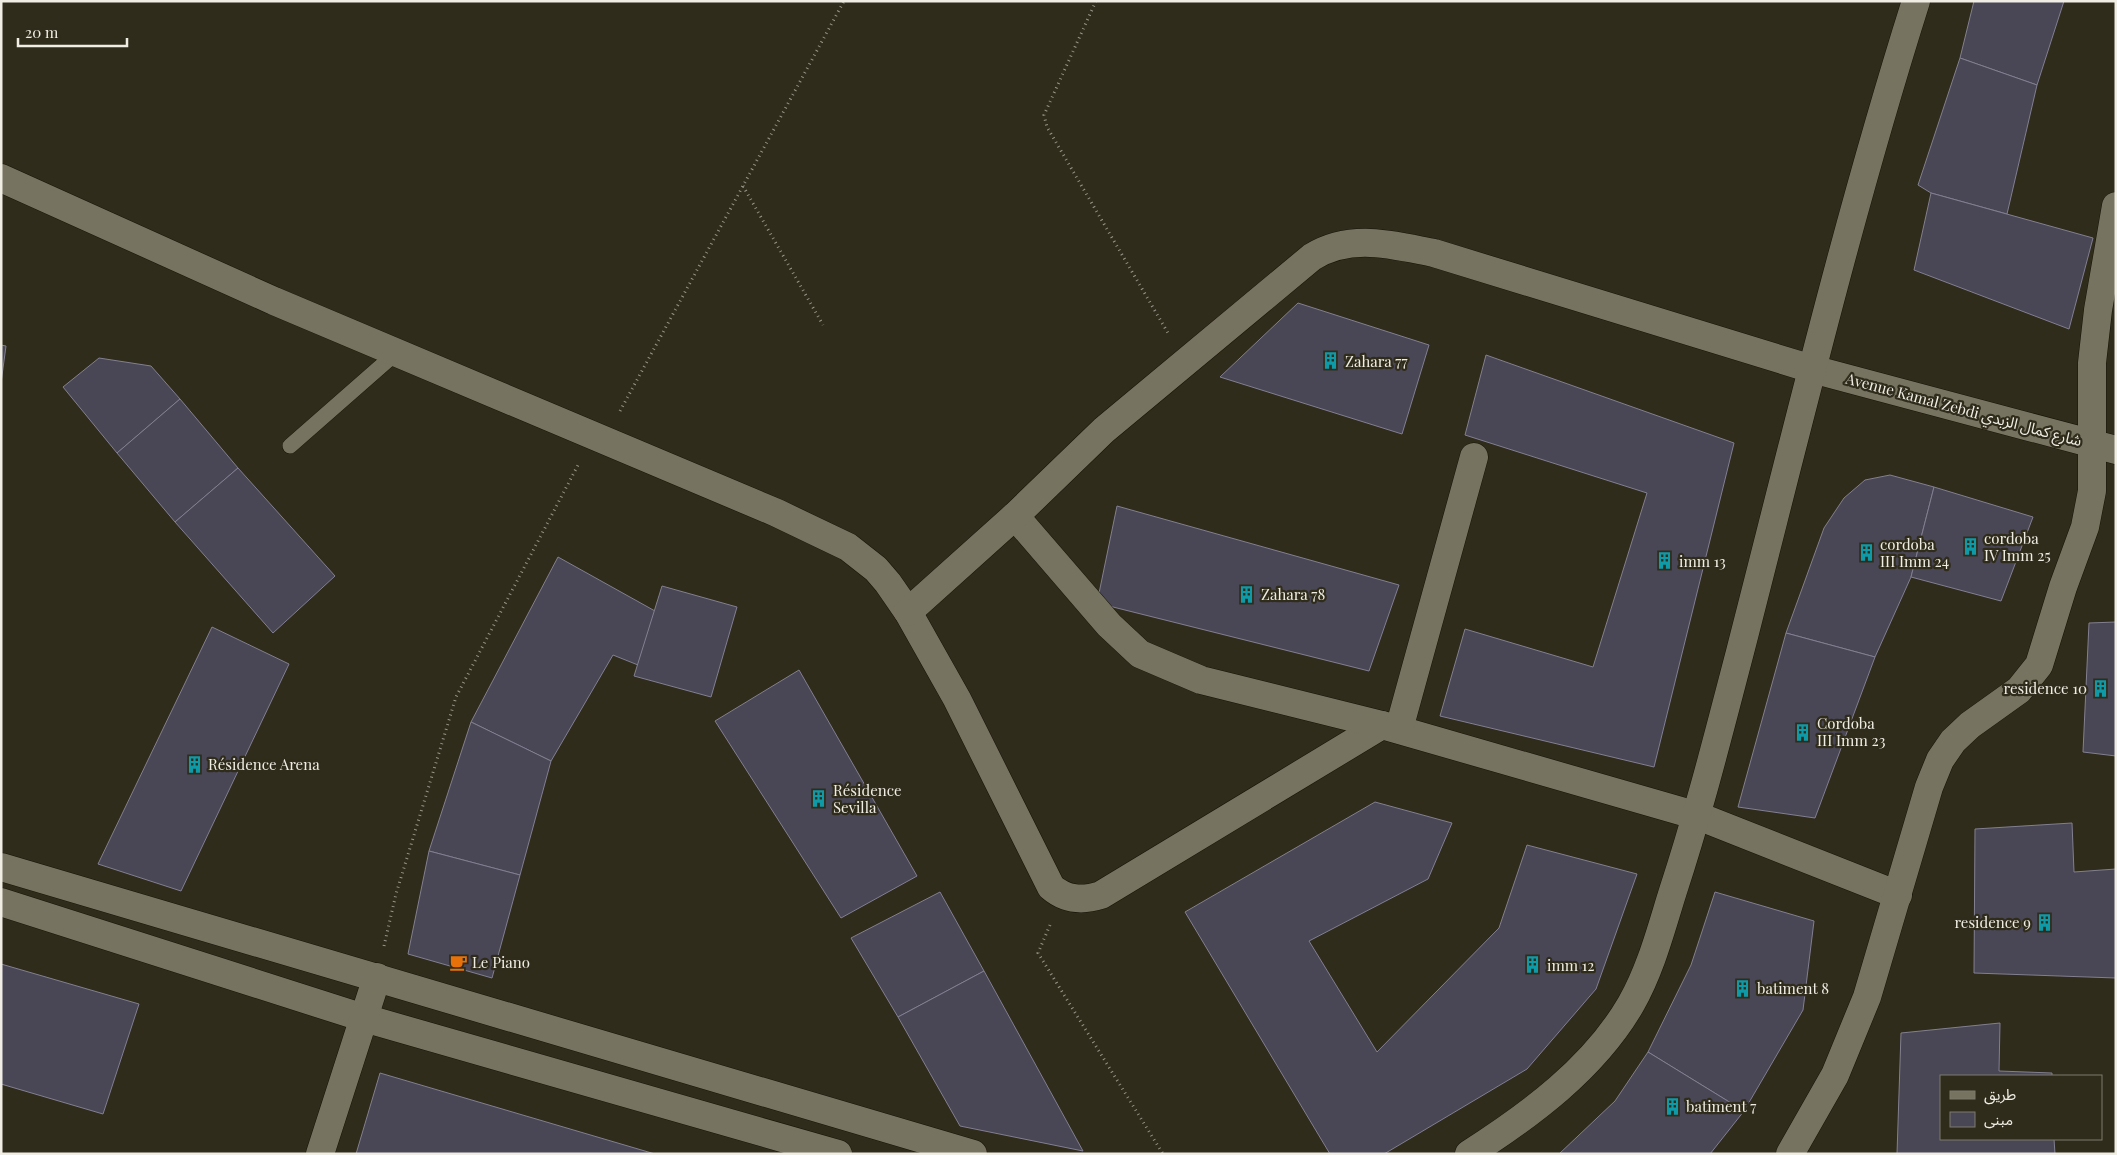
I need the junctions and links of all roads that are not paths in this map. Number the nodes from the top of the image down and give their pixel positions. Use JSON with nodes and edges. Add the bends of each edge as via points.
{"nodes":[{"id":1,"x":1916,"y":1,"type":"edge"},
{"id":2,"x":1,"y":178,"type":"edge"},
{"id":3,"x":2116,"y":206,"type":"edge"},
{"id":4,"x":396,"y":353,"type":"junction"},
{"id":5,"x":1812,"y":369,"type":"junction"},
{"id":6,"x":290,"y":446,"type":"dead end"},
{"id":7,"x":2105,"y":446,"type":"edge"},
{"id":8,"x":1474,"y":457,"type":"dead end"},
{"id":9,"x":1015,"y":516,"type":"junction"},
{"id":10,"x":908,"y":612,"type":"junction"},
{"id":11,"x":1391,"y":727,"type":"junction"},
{"id":12,"x":1698,"y":816,"type":"junction"},
{"id":13,"x":1,"y":867,"type":"edge"},
{"id":14,"x":1898,"y":895,"type":"junction"},
{"id":15,"x":1,"y":902,"type":"edge"},
{"id":16,"x":377,"y":977,"type":"junction"},
{"id":17,"x":364,"y":1018,"type":"junction"},
{"id":18,"x":320,"y":1154,"type":"edge"},
{"id":19,"x":838,"y":1154,"type":"edge"},
{"id":20,"x":973,"y":1154,"type":"edge"},
{"id":21,"x":1469,"y":1154,"type":"edge"},
{"id":22,"x":1790,"y":1154,"type":"edge"}],
"edges":[{"from":1,"to":5,"type":"street","via":[[1844,242]]},
{"from":2,"to":4,"type":"street"},
{"from":3,"to":7,"type":"street","via":[[2092,364]]},
{"from":4,"to":6,"type":"lane"},
{"from":4,"to":10,"type":"street","via":[[777,513],[848,547],[876,569]]},
{"from":5,"to":7,"type":"street","name":"Avenue Kamal Zebdi شارع كمال الزبدي"},
{"from":5,"to":9,"type":"street","name":"Avenue Kamal Zebdi شارع كمال الزبدي","via":[[1434,254],[1380,242],[1357,242],[1325,249],[1312,257],[1104,430]]},
{"from":5,"to":12,"type":"street"},
{"from":7,"to":14,"type":"street","via":[[2086,527],[2039,665],[2019,690],[1953,741],[1940,760]]},
{"from":8,"to":11,"type":"street"},
{"from":9,"to":10,"type":"street","name":"Avenue Kamal Zebdi شارع كمال الزبدي"},
{"from":9,"to":11,"type":"street","via":[[1110,626],[1140,654],[1201,680]]},
{"from":10,"to":11,"type":"street","via":[[957,699],[1051,887],[1063,896],[1087,899],[1101,895]]},
{"from":11,"to":12,"type":"street"},
{"from":12,"to":14,"type":"street"},
{"from":12,"to":21,"type":"street","via":[[1658,944],[1631,1004],[1575,1073],[1532,1111]]},
{"from":13,"to":16,"type":"street"},
{"from":14,"to":22,"type":"street","via":[[1867,997],[1835,1075]]},
{"from":15,"to":17,"type":"street"},
{"from":16,"to":17,"type":"street"},
{"from":16,"to":20,"type":"street"},
{"from":17,"to":18,"type":"street"},
{"from":17,"to":19,"type":"street"}]}
